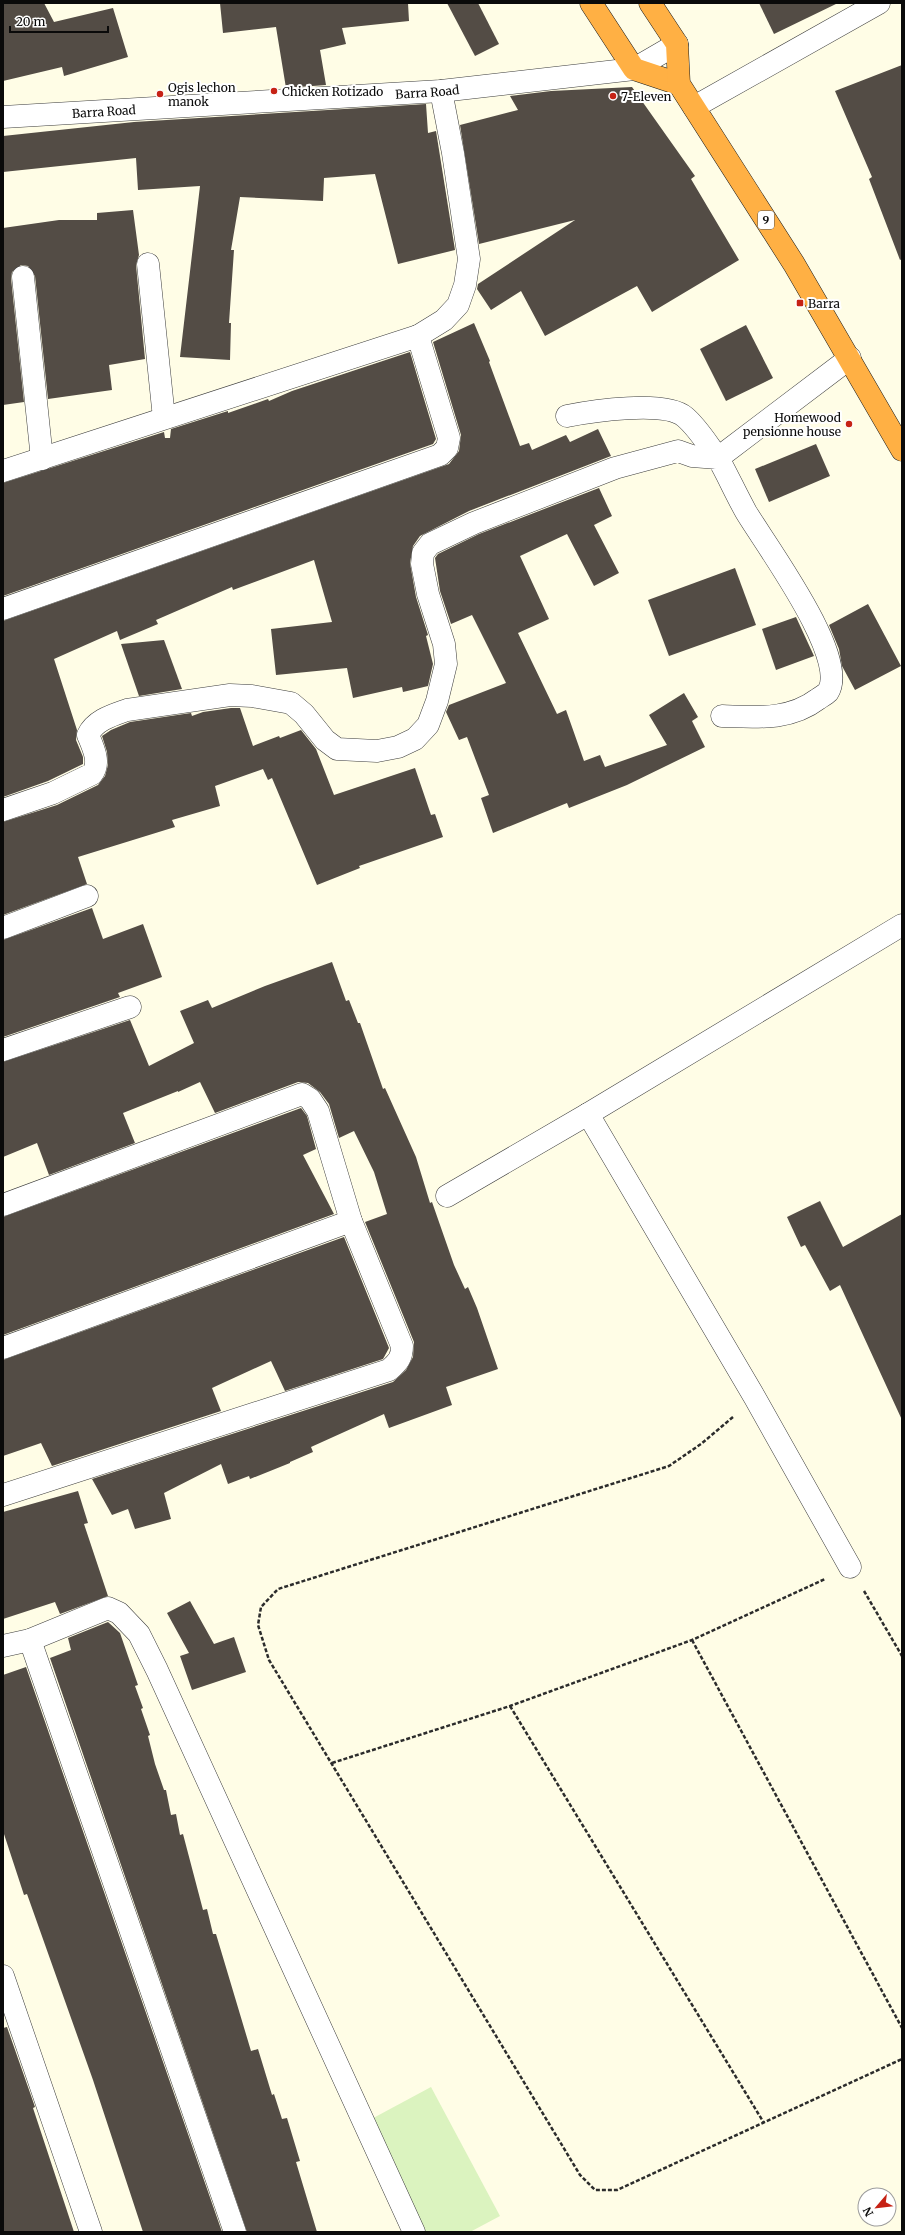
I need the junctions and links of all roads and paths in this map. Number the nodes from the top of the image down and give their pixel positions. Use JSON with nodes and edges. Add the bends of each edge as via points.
{"nodes":[{"id":1,"x":590,"y":3,"type":"edge"},
{"id":2,"x":650,"y":3,"type":"edge"},
{"id":3,"x":878,"y":3,"type":"edge"},
{"id":4,"x":678,"y":44,"type":"junction"},
{"id":5,"x":634,"y":69,"type":"junction"},
{"id":6,"x":679,"y":84,"type":"junction"},
{"id":7,"x":441,"y":92,"type":"junction"},
{"id":8,"x":694,"y":106,"type":"junction"},
{"id":9,"x":3,"y":116,"type":"edge"},
{"id":10,"x":148,"y":264,"type":"dead end"},
{"id":11,"x":23,"y":278,"type":"dead end"},
{"id":12,"x":418,"y":336,"type":"junction"},
{"id":13,"x":850,"y":358,"type":"junction"},
{"id":14,"x":567,"y":416,"type":"dead end"},
{"id":15,"x":164,"y":418,"type":"junction"},
{"id":16,"x":902,"y":450,"type":"edge"},
{"id":17,"x":718,"y":458,"type":"junction"},
{"id":18,"x":42,"y":459,"type":"junction"},
{"id":19,"x":3,"y":471,"type":"edge"},
{"id":20,"x":3,"y":609,"type":"edge"},
{"id":21,"x":722,"y":716,"type":"dead end"},
{"id":22,"x":3,"y":810,"type":"edge"},
{"id":23,"x":87,"y":896,"type":"dead end"},
{"id":24,"x":902,"y":925,"type":"edge"},
{"id":25,"x":3,"y":928,"type":"edge"},
{"id":26,"x":130,"y":1007,"type":"dead end"},
{"id":27,"x":3,"y":1050,"type":"edge"},
{"id":28,"x":588,"y":1114,"type":"junction"},
{"id":29,"x":447,"y":1196,"type":"dead end"},
{"id":30,"x":3,"y":1205,"type":"edge"},
{"id":31,"x":352,"y":1221,"type":"junction"},
{"id":32,"x":3,"y":1348,"type":"edge"},
{"id":33,"x":755,"y":1398,"type":"junction"},
{"id":34,"x":3,"y":1495,"type":"edge"},
{"id":35,"x":850,"y":1567,"type":"junction"},
{"id":36,"x":30,"y":1640,"type":"junction"},
{"id":37,"x":692,"y":1640,"type":"junction"},
{"id":38,"x":3,"y":1646,"type":"edge"},
{"id":39,"x":902,"y":1656,"type":"edge"},
{"id":40,"x":510,"y":1706,"type":"junction"},
{"id":41,"x":332,"y":1763,"type":"junction"},
{"id":42,"x":3,"y":1976,"type":"edge"},
{"id":43,"x":902,"y":2028,"type":"edge"},
{"id":44,"x":902,"y":2058,"type":"edge"},
{"id":45,"x":764,"y":2123,"type":"junction"},
{"id":46,"x":90,"y":2232,"type":"edge"},
{"id":47,"x":235,"y":2232,"type":"edge"},
{"id":48,"x":414,"y":2232,"type":"edge"}],
"edges":[{"from":1,"to":5,"type":"highway"},
{"from":2,"to":4,"type":"highway"},
{"from":3,"to":8,"type":"street"},
{"from":4,"to":5,"type":"street"},
{"from":4,"to":6,"type":"highway"},
{"from":5,"to":6,"type":"highway"},
{"from":5,"to":7,"type":"street","name":"Barra Road"},
{"from":6,"to":8,"type":"highway","number":"9"},
{"from":7,"to":9,"type":"street","name":"Barra Road"},
{"from":7,"to":12,"type":"street","via":[[469,259],[465,285],[458,305],[444,320]]},
{"from":8,"to":13,"type":"highway","number":"9"},
{"from":10,"to":15,"type":"street"},
{"from":11,"to":18,"type":"street"},
{"from":12,"to":15,"type":"street"},
{"from":12,"to":20,"type":"street","via":[[449,438],[447,448],[440,455]]},
{"from":13,"to":16,"type":"highway","number":"9"},
{"from":13,"to":17,"type":"street"},
{"from":14,"to":17,"type":"street","via":[[620,410],[671,411],[684,417]]},
{"from":15,"to":18,"type":"street"},
{"from":17,"to":21,"type":"street","via":[[746,511],[815,623],[826,647],[832,673],[828,692],[813,703],[787,714],[773,717]]},
{"from":17,"to":22,"type":"street","via":[[692,456],[678,451],[615,468],[474,523],[430,544],[423,553],[422,564],[428,594],[444,644],[446,664],[428,725],[415,739],[398,747],[377,752],[337,749],[325,740],[304,714],[291,703],[252,696],[230,695],[127,710],[92,728],[88,735],[96,759],[96,769],[92,774],[53,793]]},
{"from":18,"to":19,"type":"street"},
{"from":23,"to":25,"type":"street"},
{"from":24,"to":28,"type":"street"},
{"from":26,"to":27,"type":"street"},
{"from":28,"to":29,"type":"street"},
{"from":28,"to":33,"type":"street"},
{"from":30,"to":31,"type":"street","via":[[302,1094],[310,1099],[318,1111]]},
{"from":31,"to":32,"type":"street"},
{"from":31,"to":34,"type":"street","via":[[402,1346],[402,1356],[397,1363],[381,1372]]},
{"from":33,"to":35,"type":"street"},
{"from":33,"to":41,"type":"path","via":[[701,1444],[669,1466],[278,1589],[261,1607],[258,1625],[260,1632],[269,1660]]},
{"from":35,"to":37,"type":"path"},
{"from":35,"to":39,"type":"path"},
{"from":36,"to":38,"type":"street"},
{"from":36,"to":47,"type":"street"},
{"from":36,"to":48,"type":"street","via":[[108,1608],[119,1613],[139,1634],[208,1778]]},
{"from":37,"to":40,"type":"path"},
{"from":37,"to":43,"type":"path"},
{"from":40,"to":41,"type":"path"},
{"from":40,"to":45,"type":"path"},
{"from":41,"to":45,"type":"path","via":[[580,2175],[595,2190],[617,2190]]},
{"from":42,"to":46,"type":"street"},
{"from":44,"to":45,"type":"path"}]}
